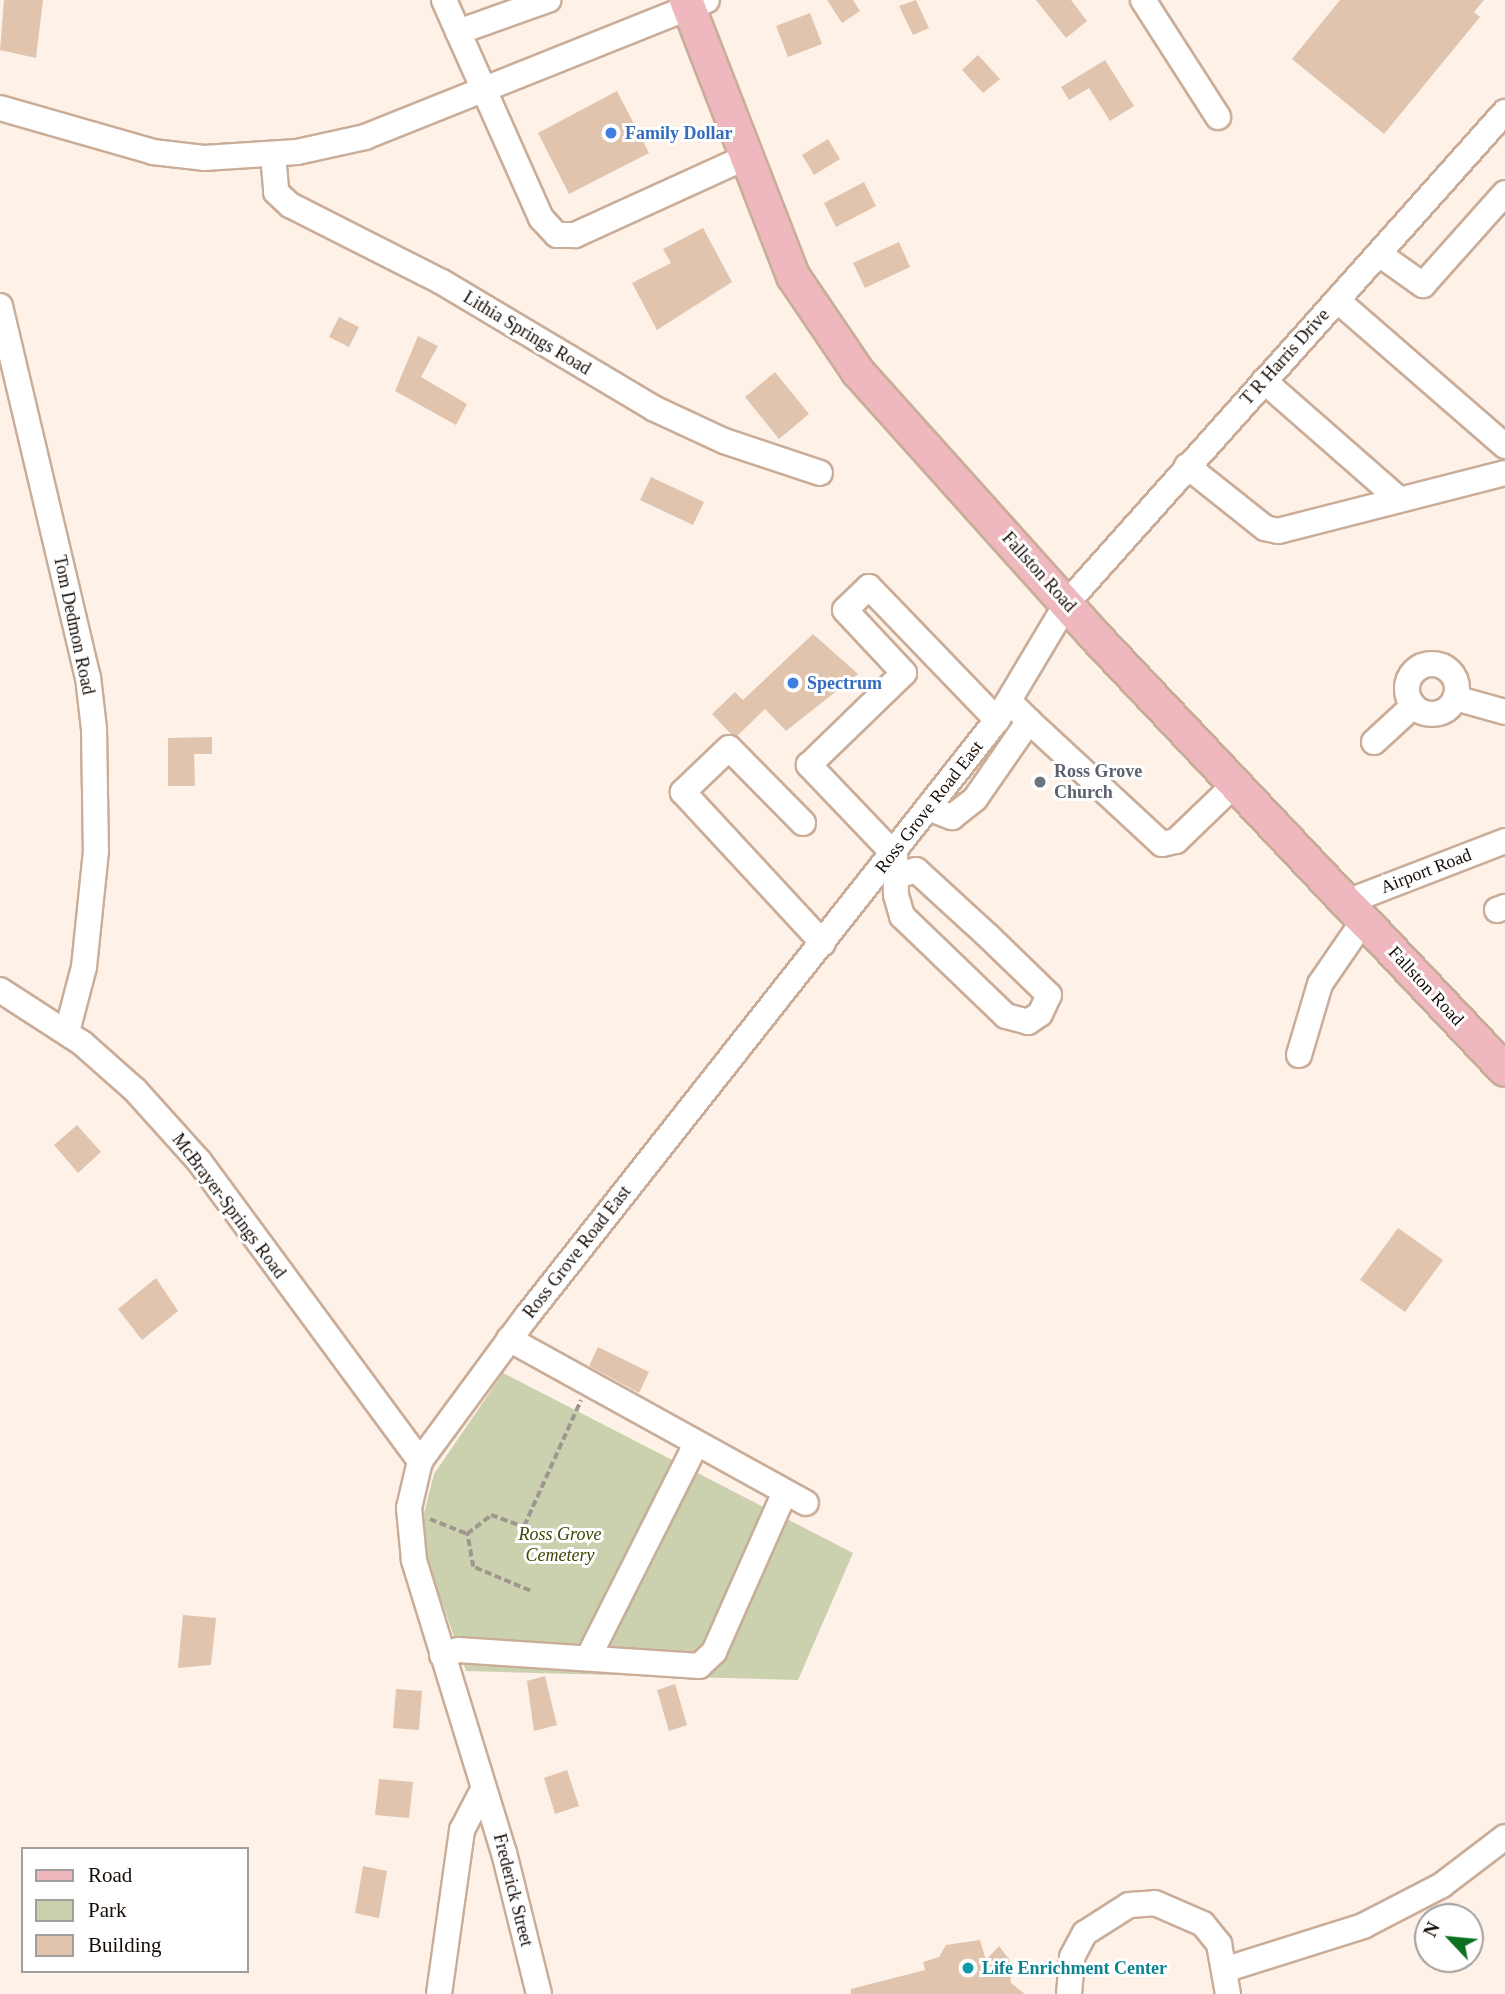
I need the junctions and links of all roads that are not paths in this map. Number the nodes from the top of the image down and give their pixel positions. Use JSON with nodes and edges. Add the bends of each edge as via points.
{"nodes":[{"id":1,"x":444,"y":0,"type":"edge"},
{"id":2,"x":548,"y":0,"type":"edge"},
{"id":3,"x":1143,"y":0,"type":"edge"},
{"id":4,"x":694,"y":2,"type":"edge"},
{"id":5,"x":458,"y":33,"type":"junction"},
{"id":6,"x":481,"y":91,"type":"junction"},
{"id":7,"x":0,"y":108,"type":"edge"},
{"id":8,"x":1505,"y":112,"type":"edge"},
{"id":9,"x":1218,"y":117,"type":"dead end"},
{"id":10,"x":273,"y":154,"type":"junction"},
{"id":11,"x":746,"y":157,"type":"junction"},
{"id":12,"x":1505,"y":193,"type":"edge"},
{"id":13,"x":1379,"y":254,"type":"junction"},
{"id":14,"x":1337,"y":300,"type":"junction"},
{"id":15,"x":0,"y":306,"type":"edge"},
{"id":16,"x":1264,"y":381,"type":"junction"},
{"id":17,"x":1505,"y":446,"type":"edge"},
{"id":18,"x":1187,"y":466,"type":"junction"},
{"id":19,"x":1505,"y":472,"type":"edge"},
{"id":20,"x":820,"y":473,"type":"dead end"},
{"id":21,"x":1399,"y":499,"type":"junction"},
{"id":22,"x":1067,"y":603,"type":"junction"},
{"id":23,"x":929,"y":650,"type":"junction"},
{"id":24,"x":904,"y":673,"type":"junction"},
{"id":25,"x":1455,"y":698,"type":"junction"},
{"id":26,"x":1413,"y":706,"type":"junction"},
{"id":27,"x":1003,"y":710,"type":"junction"},
{"id":28,"x":1504,"y":713,"type":"edge"},
{"id":29,"x":1029,"y":721,"type":"junction"},
{"id":30,"x":1374,"y":742,"type":"dead end"},
{"id":31,"x":1235,"y":784,"type":"junction"},
{"id":32,"x":928,"y":808,"type":"junction"},
{"id":33,"x":803,"y":823,"type":"dead end"},
{"id":34,"x":1505,"y":841,"type":"edge"},
{"id":35,"x":900,"y":862,"type":"junction"},
{"id":36,"x":1355,"y":911,"type":"junction"},
{"id":37,"x":823,"y":943,"type":"junction"},
{"id":38,"x":0,"y":990,"type":"edge"},
{"id":39,"x":67,"y":1032,"type":"junction"},
{"id":40,"x":1299,"y":1055,"type":"dead end"},
{"id":41,"x":1505,"y":1069,"type":"edge"},
{"id":42,"x":509,"y":1339,"type":"junction"},
{"id":43,"x":696,"y":1444,"type":"junction"},
{"id":44,"x":420,"y":1461,"type":"junction"},
{"id":45,"x":442,"y":1655,"type":"junction"},
{"id":46,"x":589,"y":1656,"type":"junction"},
{"id":47,"x":484,"y":1787,"type":"junction"},
{"id":48,"x":1505,"y":1837,"type":"edge"},
{"id":49,"x":1227,"y":1969,"type":"junction"},
{"id":50,"x":439,"y":1994,"type":"edge"},
{"id":51,"x":539,"y":1994,"type":"edge"},
{"id":52,"x":1069,"y":1994,"type":"edge"},
{"id":53,"x":1227,"y":1994,"type":"edge"}],
"edges":[{"from":1,"to":5,"type":"street"},
{"from":2,"to":5,"type":"street"},
{"from":3,"to":9,"type":"street"},
{"from":4,"to":6,"type":"street"},
{"from":4,"to":11,"type":"main road","name":"Fallston Road"},
{"from":5,"to":6,"type":"street"},
{"from":6,"to":10,"type":"street","via":[[365,137]]},
{"from":6,"to":11,"type":"street","via":[[541,218],[557,235],[575,235]]},
{"from":7,"to":10,"type":"street","via":[[153,152],[204,158]]},
{"from":8,"to":13,"type":"street","name":"T R Harris Drive"},
{"from":10,"to":20,"type":"street","name":"Lithia Springs Road","via":[[276,192],[290,205],[442,282],[653,408],[724,441]]},
{"from":11,"to":22,"type":"main road","name":"Fallston Road","via":[[793,276],[858,372]]},
{"from":12,"to":13,"type":"street","via":[[1423,285]]},
{"from":13,"to":14,"type":"street","name":"T R Harris Drive"},
{"from":14,"to":16,"type":"street","name":"T R Harris Drive"},
{"from":14,"to":17,"type":"street"},
{"from":15,"to":39,"type":"street","name":"Tom Dedmon Road","via":[[88,677],[94,729],[96,851],[84,967]]},
{"from":16,"to":18,"type":"street","name":"T R Harris Drive"},
{"from":16,"to":21,"type":"street"},
{"from":18,"to":21,"type":"street","via":[[1265,528],[1278,531]]},
{"from":18,"to":22,"type":"street","name":"T R Harris Drive"},
{"from":19,"to":21,"type":"street"},
{"from":22,"to":27,"type":"street","name":"Ross Grove Road East"},
{"from":22,"to":31,"type":"main road","name":"Fallston Road"},
{"from":23,"to":24,"type":"street"},
{"from":23,"to":24,"type":"street","via":[[869,587],[845,610]]},
{"from":23,"to":27,"type":"street"},
{"from":24,"to":35,"type":"street","via":[[809,765]]},
{"from":25,"to":26,"type":"street","via":[[1438,714]]},
{"from":25,"to":26,"type":"street","via":[[1451,673],[1431,664],[1408,681]]},
{"from":25,"to":28,"type":"street"},
{"from":26,"to":30,"type":"street"},
{"from":27,"to":29,"type":"street"},
{"from":27,"to":32,"type":"street","name":"Ross Grove Road East"},
{"from":29,"to":31,"type":"street","via":[[1162,844],[1176,841]]},
{"from":29,"to":32,"type":"street","via":[[975,799],[952,817]]},
{"from":31,"to":36,"type":"main road","name":"Fallston Road"},
{"from":32,"to":35,"type":"street","name":"Ross Grove Road East"},
{"from":33,"to":37,"type":"street","via":[[729,748],[683,792]]},
{"from":34,"to":36,"type":"street","name":"Airport Road"},
{"from":35,"to":35,"type":"street","via":[[902,916],[1015,1021],[1040,1014],[1049,995]]},
{"from":35,"to":37,"type":"street","name":"Ross Grove Road East"},
{"from":36,"to":40,"type":"street","via":[[1320,984]]},
{"from":36,"to":41,"type":"main road","name":"Fallston Road"},
{"from":37,"to":42,"type":"street","name":"Ross Grove Road East"},
{"from":38,"to":39,"type":"street","name":"McBrayer-Springs Road"},
{"from":39,"to":44,"type":"street","name":"McBrayer-Springs Road","via":[[135,1090],[199,1161]]},
{"from":42,"to":43,"type":"street"},
{"from":42,"to":44,"type":"street","name":"Ross Grove Road East"},
{"from":43,"to":46,"type":"street"},
{"from":43,"to":46,"type":"street","via":[[796,1497],[708,1661],[684,1665]]},
{"from":44,"to":45,"type":"street","name":"Ross Grove Road East","via":[[409,1508],[414,1560]]},
{"from":45,"to":46,"type":"street","via":[[458,1650]]},
{"from":45,"to":47,"type":"street","name":"Ross Grove Road East"},
{"from":47,"to":50,"type":"street","via":[[462,1830]]},
{"from":47,"to":51,"type":"street","name":"Frederick Street"},
{"from":48,"to":49,"type":"street","via":[[1442,1885],[1363,1926]]},
{"from":49,"to":52,"type":"street","via":[[1203,1924],[1155,1903],[1129,1905],[1085,1933],[1072,1956]]},
{"from":49,"to":53,"type":"street"}]}
